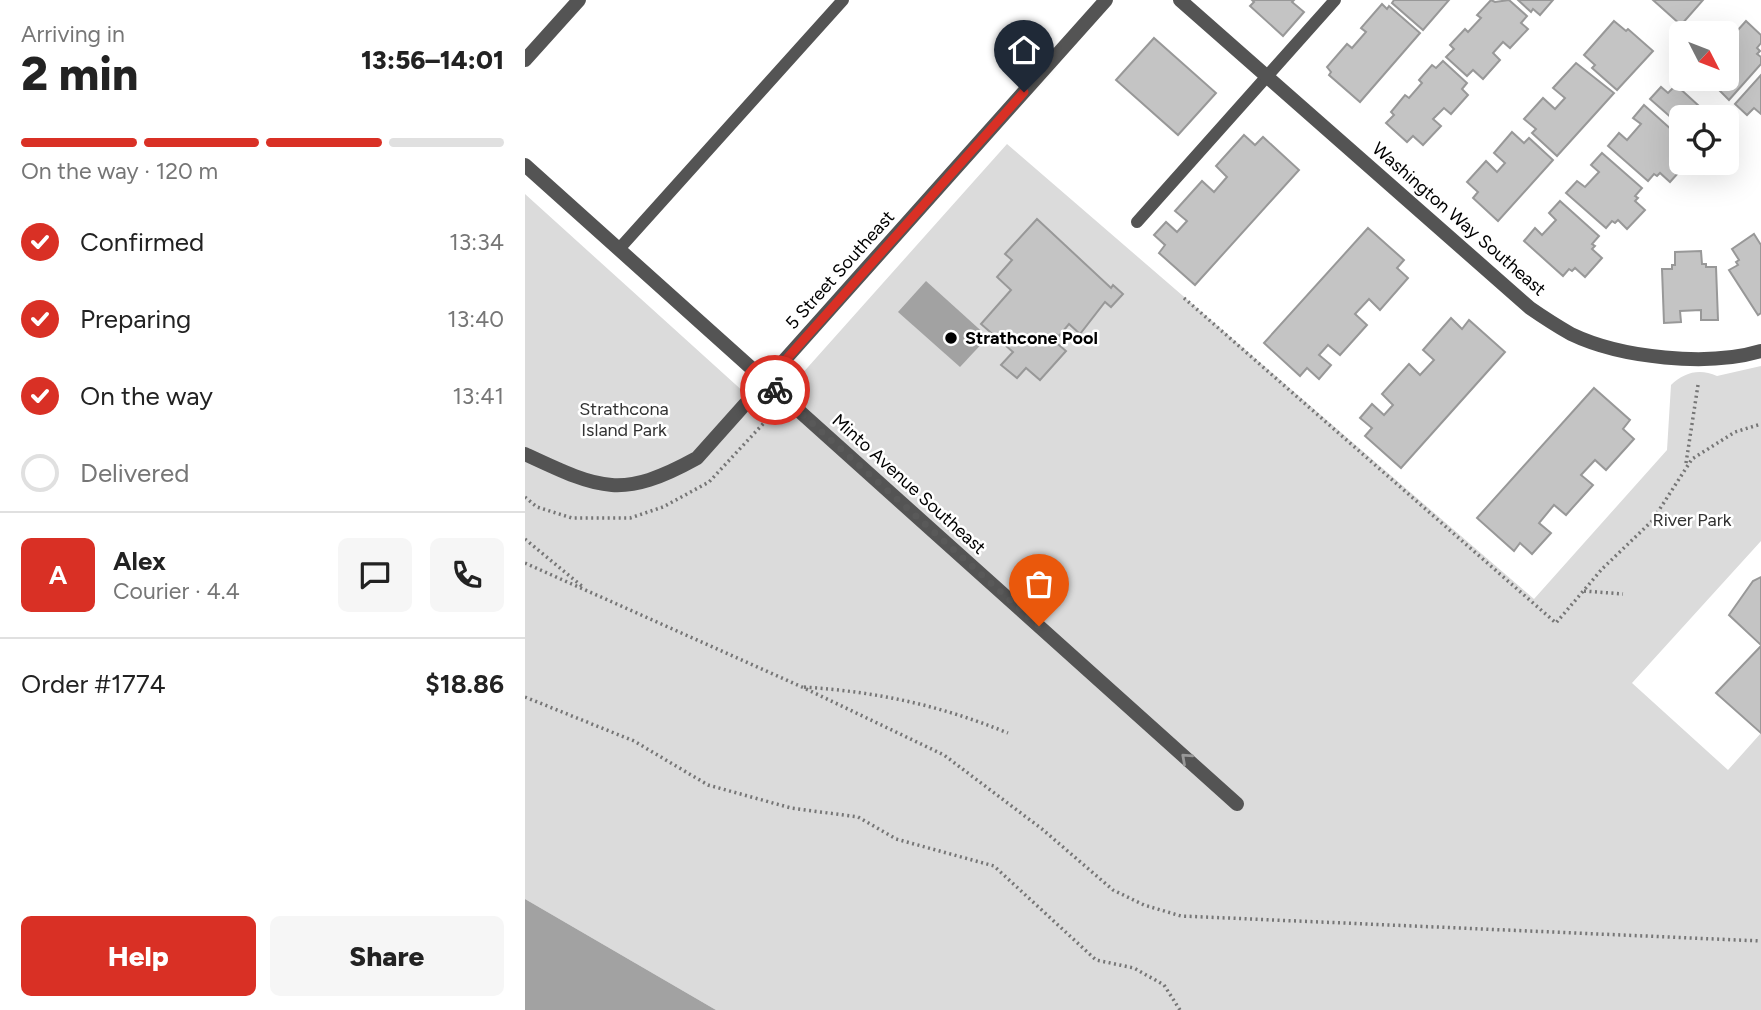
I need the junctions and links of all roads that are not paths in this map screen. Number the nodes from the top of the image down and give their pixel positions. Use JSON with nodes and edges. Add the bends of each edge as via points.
{"nodes":[{"id":1,"x":579,"y":0,"type":"edge"},
{"id":2,"x":843,"y":0,"type":"edge"},
{"id":3,"x":1106,"y":0,"type":"edge"},
{"id":4,"x":1180,"y":0,"type":"edge"},
{"id":5,"x":1335,"y":0,"type":"edge"},
{"id":6,"x":525,"y":60,"type":"edge"},
{"id":7,"x":1267,"y":76,"type":"junction"},
{"id":8,"x":525,"y":165,"type":"edge"},
{"id":9,"x":1137,"y":222,"type":"dead end"},
{"id":10,"x":619,"y":249,"type":"junction"},
{"id":11,"x":1761,"y":351,"type":"edge"},
{"id":12,"x":766,"y":382,"type":"junction"},
{"id":13,"x":525,"y":454,"type":"edge"},
{"id":14,"x":1237,"y":804,"type":"dead end"}],
"edges":[{"from":1,"to":6,"type":"street"},
{"from":2,"to":10,"type":"lane"},
{"from":3,"to":12,"type":"street","name":"5 Street Southeast"},
{"from":4,"to":7,"type":"street","name":"Washington Way Southeast"},
{"from":5,"to":7,"type":"lane"},
{"from":7,"to":9,"type":"lane"},
{"from":7,"to":11,"type":"street","name":"Washington Way Southeast","via":[[1530,308],[1573,334],[1655,357],[1723,359]]},
{"from":8,"to":10,"type":"street","name":"Minto Avenue Southeast"},
{"from":10,"to":12,"type":"street","name":"Minto Avenue Southeast"},
{"from":12,"to":13,"type":"street","name":"5 Street Southeast","via":[[697,458],[639,485],[610,486]]},
{"from":14,"to":12,"type":"street","name":"Minto Avenue Southeast","one_way":true}]}
